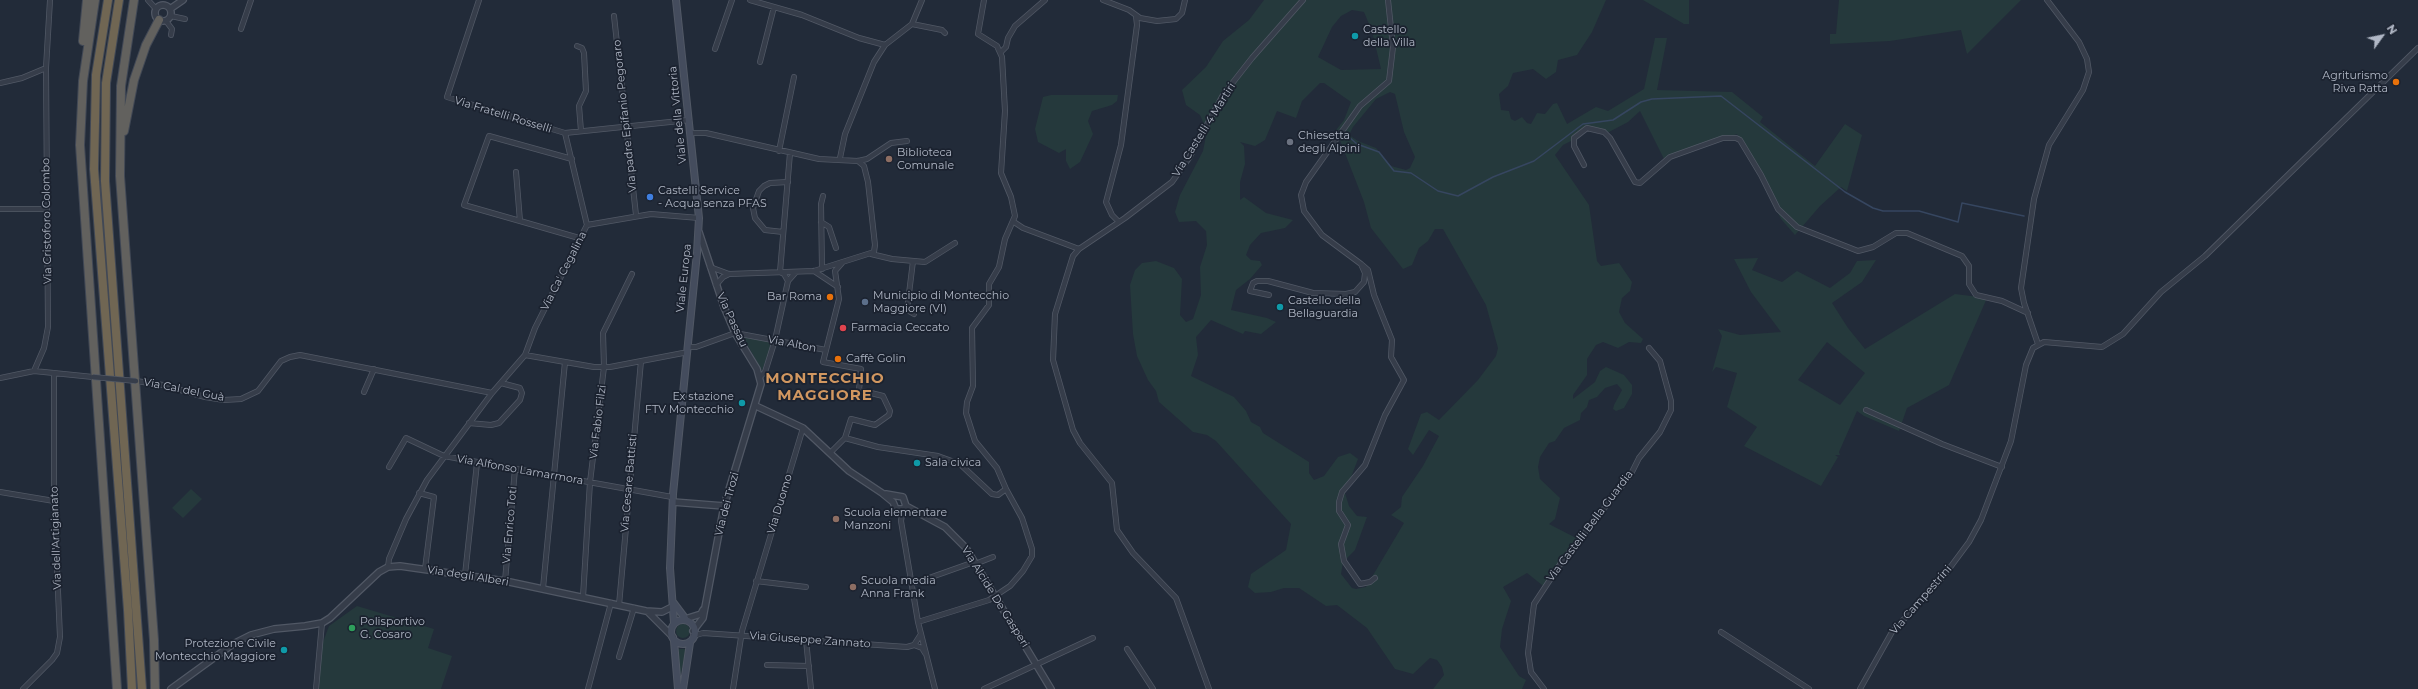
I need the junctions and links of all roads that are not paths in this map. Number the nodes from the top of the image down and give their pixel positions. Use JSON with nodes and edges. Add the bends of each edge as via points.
{"nodes":[{"id":1,"x":50,"y":0,"type":"edge"},
{"id":2,"x":87,"y":0,"type":"edge"},
{"id":3,"x":95,"y":0,"type":"edge"},
{"id":4,"x":108,"y":0,"type":"edge"},
{"id":5,"x":119,"y":0,"type":"edge"},
{"id":6,"x":134,"y":0,"type":"edge"},
{"id":7,"x":148,"y":0,"type":"edge"},
{"id":8,"x":182,"y":0,"type":"edge"},
{"id":9,"x":251,"y":0,"type":"edge"},
{"id":10,"x":479,"y":0,"type":"edge"},
{"id":11,"x":676,"y":0,"type":"edge"},
{"id":12,"x":732,"y":0,"type":"edge"},
{"id":13,"x":750,"y":0,"type":"edge"},
{"id":14,"x":922,"y":0,"type":"edge"},
{"id":15,"x":984,"y":0,"type":"edge"},
{"id":16,"x":1045,"y":0,"type":"edge"},
{"id":17,"x":1103,"y":0,"type":"edge"},
{"id":18,"x":1185,"y":0,"type":"edge"},
{"id":19,"x":1303,"y":0,"type":"edge"},
{"id":20,"x":1388,"y":0,"type":"edge"},
{"id":21,"x":2047,"y":0,"type":"edge"},
{"id":22,"x":774,"y":8,"type":"junction"},
{"id":23,"x":156,"y":9,"type":"junction"},
{"id":24,"x":170,"y":9,"type":"junction"},
{"id":25,"x":171,"y":16,"type":"junction"},
{"id":26,"x":614,"y":16,"type":"dead end"},
{"id":27,"x":1136,"y":16,"type":"junction"},
{"id":28,"x":185,"y":18,"type":"dead end"},
{"id":29,"x":163,"y":21,"type":"junction"},
{"id":30,"x":912,"y":24,"type":"junction"},
{"id":31,"x":241,"y":29,"type":"dead end"},
{"id":32,"x":945,"y":33,"type":"dead end"},
{"id":33,"x":172,"y":35,"type":"dead end"},
{"id":34,"x":886,"y":45,"type":"junction"},
{"id":35,"x":577,"y":46,"type":"dead end"},
{"id":36,"x":2418,"y":48,"type":"edge"},
{"id":37,"x":715,"y":49,"type":"dead end"},
{"id":38,"x":1001,"y":52,"type":"junction"},
{"id":39,"x":760,"y":62,"type":"dead end"},
{"id":40,"x":46,"y":68,"type":"junction"},
{"id":41,"x":794,"y":77,"type":"dead end"},
{"id":42,"x":0,"y":83,"type":"edge"},
{"id":43,"x":689,"y":120,"type":"junction"},
{"id":44,"x":626,"y":126,"type":"junction"},
{"id":45,"x":581,"y":131,"type":"junction"},
{"id":46,"x":565,"y":133,"type":"junction"},
{"id":47,"x":691,"y":133,"type":"junction"},
{"id":48,"x":907,"y":140,"type":"dead end"},
{"id":49,"x":80,"y":145,"type":"junction"},
{"id":50,"x":779,"y":151,"type":"junction"},
{"id":51,"x":790,"y":153,"type":"junction"},
{"id":52,"x":840,"y":158,"type":"junction"},
{"id":53,"x":572,"y":159,"type":"junction"},
{"id":54,"x":858,"y":160,"type":"junction"},
{"id":55,"x":1584,"y":165,"type":"dead end"},
{"id":56,"x":516,"y":172,"type":"dead end"},
{"id":57,"x":788,"y":182,"type":"junction"},
{"id":58,"x":823,"y":196,"type":"dead end"},
{"id":59,"x":0,"y":209,"type":"edge"},
{"id":60,"x":46,"y":209,"type":"junction"},
{"id":61,"x":122,"y":214,"type":"junction"},
{"id":62,"x":636,"y":215,"type":"junction"},
{"id":63,"x":699,"y":218,"type":"junction"},
{"id":64,"x":520,"y":221,"type":"junction"},
{"id":65,"x":821,"y":222,"type":"junction"},
{"id":66,"x":1014,"y":222,"type":"junction"},
{"id":67,"x":1119,"y":222,"type":"junction"},
{"id":68,"x":587,"y":225,"type":"junction"},
{"id":69,"x":698,"y":229,"type":"junction"},
{"id":70,"x":783,"y":232,"type":"junction"},
{"id":71,"x":579,"y":238,"type":"junction"},
{"id":72,"x":955,"y":244,"type":"dead end"},
{"id":73,"x":836,"y":248,"type":"dead end"},
{"id":74,"x":1079,"y":249,"type":"junction"},
{"id":75,"x":871,"y":254,"type":"junction"},
{"id":76,"x":913,"y":261,"type":"junction"},
{"id":77,"x":842,"y":263,"type":"junction"},
{"id":78,"x":1361,"y":264,"type":"junction"},
{"id":79,"x":710,"y":267,"type":"junction"},
{"id":80,"x":822,"y":269,"type":"junction"},
{"id":81,"x":814,"y":271,"type":"junction"},
{"id":82,"x":780,"y":272,"type":"junction"},
{"id":83,"x":796,"y":272,"type":"junction"},
{"id":84,"x":632,"y":274,"type":"dead end"},
{"id":85,"x":729,"y":274,"type":"junction"},
{"id":86,"x":788,"y":281,"type":"junction"},
{"id":87,"x":716,"y":285,"type":"junction"},
{"id":88,"x":838,"y":287,"type":"junction"},
{"id":89,"x":1269,"y":295,"type":"dead end"},
{"id":90,"x":2028,"y":313,"type":"junction"},
{"id":91,"x":914,"y":314,"type":"dead end"},
{"id":92,"x":688,"y":329,"type":"junction"},
{"id":93,"x":735,"y":333,"type":"junction"},
{"id":94,"x":775,"y":340,"type":"junction"},
{"id":95,"x":2038,"y":344,"type":"junction"},
{"id":96,"x":688,"y":347,"type":"junction"},
{"id":97,"x":1649,"y":348,"type":"dead end"},
{"id":98,"x":826,"y":350,"type":"junction"},
{"id":99,"x":684,"y":353,"type":"junction"},
{"id":100,"x":525,"y":355,"type":"junction"},
{"id":101,"x":641,"y":361,"type":"junction"},
{"id":102,"x":565,"y":362,"type":"junction"},
{"id":103,"x":604,"y":367,"type":"junction"},
{"id":104,"x":374,"y":369,"type":"junction"},
{"id":105,"x":34,"y":371,"type":"junction"},
{"id":106,"x":54,"y":373,"type":"junction"},
{"id":107,"x":760,"y":377,"type":"junction"},
{"id":108,"x":0,"y":378,"type":"edge"},
{"id":109,"x":684,"y":378,"type":"junction"},
{"id":110,"x":501,"y":383,"type":"junction"},
{"id":111,"x":364,"y":392,"type":"dead end"},
{"id":112,"x":492,"y":393,"type":"junction"},
{"id":113,"x":756,"y":406,"type":"junction"},
{"id":114,"x":1866,"y":410,"type":"dead end"},
{"id":115,"x":469,"y":423,"type":"junction"},
{"id":116,"x":803,"y":428,"type":"junction"},
{"id":117,"x":845,"y":438,"type":"junction"},
{"id":118,"x":830,"y":453,"type":"junction"},
{"id":119,"x":444,"y":456,"type":"junction"},
{"id":120,"x":477,"y":463,"type":"junction"},
{"id":121,"x":389,"y":467,"type":"dead end"},
{"id":122,"x":2002,"y":467,"type":"junction"},
{"id":123,"x":515,"y":469,"type":"junction"},
{"id":124,"x":555,"y":477,"type":"junction"},
{"id":125,"x":590,"y":482,"type":"junction"},
{"id":126,"x":628,"y":488,"type":"junction"},
{"id":127,"x":1006,"y":489,"type":"junction"},
{"id":128,"x":0,"y":492,"type":"edge"},
{"id":129,"x":419,"y":493,"type":"junction"},
{"id":130,"x":882,"y":493,"type":"junction"},
{"id":131,"x":898,"y":496,"type":"junction"},
{"id":132,"x":672,"y":499,"type":"junction"},
{"id":133,"x":54,"y":501,"type":"junction"},
{"id":134,"x":893,"y":502,"type":"junction"},
{"id":135,"x":724,"y":506,"type":"junction"},
{"id":136,"x":904,"y":507,"type":"junction"},
{"id":137,"x":993,"y":557,"type":"dead end"},
{"id":138,"x":974,"y":563,"type":"junction"},
{"id":139,"x":388,"y":567,"type":"junction"},
{"id":140,"x":426,"y":569,"type":"junction"},
{"id":141,"x":465,"y":575,"type":"junction"},
{"id":142,"x":1375,"y":578,"type":"dead end"},
{"id":143,"x":505,"y":581,"type":"junction"},
{"id":144,"x":756,"y":581,"type":"junction"},
{"id":145,"x":912,"y":584,"type":"junction"},
{"id":146,"x":806,"y":587,"type":"dead end"},
{"id":147,"x":543,"y":588,"type":"junction"},
{"id":148,"x":583,"y":597,"type":"junction"},
{"id":149,"x":995,"y":597,"type":"junction"},
{"id":150,"x":611,"y":603,"type":"junction"},
{"id":151,"x":672,"y":604,"type":"junction"},
{"id":152,"x":705,"y":604,"type":"junction"},
{"id":153,"x":618,"y":605,"type":"junction"},
{"id":154,"x":634,"y":608,"type":"junction"},
{"id":155,"x":646,"y":611,"type":"junction"},
{"id":156,"x":685,"y":619,"type":"junction"},
{"id":157,"x":918,"y":622,"type":"junction"},
{"id":158,"x":322,"y":623,"type":"junction"},
{"id":159,"x":660,"y":624,"type":"junction"},
{"id":160,"x":674,"y":624,"type":"junction"},
{"id":161,"x":1721,"y":632,"type":"dead end"},
{"id":162,"x":693,"y":634,"type":"junction"},
{"id":163,"x":921,"y":634,"type":"junction"},
{"id":164,"x":741,"y":635,"type":"junction"},
{"id":165,"x":1093,"y":638,"type":"dead end"},
{"id":166,"x":674,"y":639,"type":"junction"},
{"id":167,"x":806,"y":640,"type":"junction"},
{"id":168,"x":690,"y":642,"type":"junction"},
{"id":169,"x":914,"y":645,"type":"junction"},
{"id":170,"x":1127,"y":649,"type":"dead end"},
{"id":171,"x":927,"y":656,"type":"junction"},
{"id":172,"x":619,"y":657,"type":"dead end"},
{"id":173,"x":1037,"y":664,"type":"junction"},
{"id":174,"x":767,"y":665,"type":"dead end"},
{"id":175,"x":809,"y":666,"type":"junction"},
{"id":176,"x":23,"y":689,"type":"edge"},
{"id":177,"x":117,"y":689,"type":"edge"},
{"id":178,"x":132,"y":689,"type":"edge"},
{"id":179,"x":142,"y":689,"type":"edge"},
{"id":180,"x":155,"y":689,"type":"edge"},
{"id":181,"x":172,"y":689,"type":"edge"},
{"id":182,"x":316,"y":689,"type":"edge"},
{"id":183,"x":588,"y":689,"type":"edge"},
{"id":184,"x":678,"y":689,"type":"edge"},
{"id":185,"x":683,"y":689,"type":"edge"},
{"id":186,"x":733,"y":689,"type":"edge"},
{"id":187,"x":811,"y":689,"type":"edge"},
{"id":188,"x":935,"y":689,"type":"edge"},
{"id":189,"x":984,"y":689,"type":"edge"},
{"id":190,"x":1052,"y":689,"type":"edge"},
{"id":191,"x":1153,"y":689,"type":"edge"},
{"id":192,"x":1209,"y":689,"type":"edge"},
{"id":193,"x":1544,"y":689,"type":"edge"},
{"id":194,"x":1810,"y":689,"type":"edge"},
{"id":195,"x":1860,"y":689,"type":"edge"}],
"edges":[{"from":1,"to":40,"type":"street","name":"Via Cristoforo Colombo"},
{"from":2,"to":49,"type":"highway","via":[[78,88]]},
{"from":3,"to":49,"type":"highway","via":[[83,81]]},
{"from":4,"to":178,"type":"highway","via":[[95,94],[94,169],[126,574]]},
{"from":5,"to":179,"type":"highway","via":[[106,83],[105,174]]},
{"from":6,"to":61,"type":"highway","via":[[119,119]]},
{"from":7,"to":23,"type":"street"},
{"from":8,"to":24,"type":"street"},
{"from":9,"to":31,"type":"street"},
{"from":10,"to":46,"type":"street","name":"Via Fratelli Rosselli","via":[[447,96]]},
{"from":11,"to":43,"type":"main road","name":"Viale della Vittoria"},
{"from":12,"to":37,"type":"street"},
{"from":13,"to":22,"type":"street"},
{"from":14,"to":30,"type":"street"},
{"from":15,"to":38,"type":"street","via":[[979,35],[997,46]]},
{"from":16,"to":38,"type":"street","via":[[1035,6],[1015,26],[1005,49]]},
{"from":17,"to":27,"type":"street","via":[[1129,10]]},
{"from":18,"to":27,"type":"street","via":[[1182,13],[1174,20],[1157,21]]},
{"from":19,"to":67,"type":"street","name":"Via Castelli 4 Martiri","via":[[1223,95],[1172,182]]},
{"from":20,"to":78,"type":"street","via":[[1393,47],[1389,81],[1360,106],[1306,182],[1301,195],[1304,211],[1322,235]]},
{"from":21,"to":90,"type":"street","via":[[2079,42],[2087,59],[2089,72],[2083,90],[2049,145],[2034,199],[2021,288]]},
{"from":22,"to":34,"type":"street"},
{"from":22,"to":39,"type":"street"},
{"from":23,"to":24,"type":"street","via":[[164,5]]},
{"from":23,"to":29,"type":"street","via":[[155,16]]},
{"from":24,"to":25,"type":"street"},
{"from":25,"to":28,"type":"street"},
{"from":25,"to":29,"type":"street"},
{"from":26,"to":44,"type":"street","name":"Via padre Epifanio Pegoraro"},
{"from":27,"to":67,"type":"street","via":[[1137,25],[1121,145],[1106,202],[1112,215]]},
{"from":29,"to":33,"type":"street","via":[[172,29]]},
{"from":29,"to":61,"type":"highway","via":[[146,45],[134,80],[124,125]]},
{"from":30,"to":32,"type":"street","via":[[942,30]]},
{"from":30,"to":34,"type":"street"},
{"from":34,"to":52,"type":"street","via":[[874,62],[852,116]]},
{"from":35,"to":45,"type":"street","via":[[582,48],[584,53],[586,91],[579,104]]},
{"from":36,"to":95,"type":"street","via":[[2205,256],[2161,292],[2123,334],[2108,346],[2097,348],[2054,342]]},
{"from":38,"to":66,"type":"street","via":[[1005,111],[1001,173],[1016,216]]},
{"from":40,"to":42,"type":"street","via":[[22,78]]},
{"from":40,"to":60,"type":"street","name":"Via Cristoforo Colombo"},
{"from":41,"to":50,"type":"street"},
{"from":43,"to":44,"type":"street"},
{"from":43,"to":47,"type":"main road","name":"Viale della Vittoria"},
{"from":44,"to":45,"type":"street"},
{"from":44,"to":62,"type":"street","name":"Via padre Epifanio Pegoraro"},
{"from":45,"to":46,"type":"street"},
{"from":46,"to":53,"type":"street"},
{"from":47,"to":50,"type":"street","via":[[706,132]]},
{"from":47,"to":63,"type":"main road","name":"Viale della Vittoria"},
{"from":48,"to":54,"type":"street","via":[[891,143],[867,159]]},
{"from":49,"to":177,"type":"highway"},
{"from":50,"to":51,"type":"street"},
{"from":51,"to":52,"type":"street","via":[[819,158]]},
{"from":51,"to":57,"type":"street"},
{"from":52,"to":54,"type":"street"},
{"from":53,"to":64,"type":"street","via":[[489,136],[464,205]]},
{"from":53,"to":68,"type":"street"},
{"from":54,"to":75,"type":"street","via":[[863,163],[866,174],[876,249]]},
{"from":55,"to":90,"type":"street","via":[[1574,146],[1574,138],[1588,128],[1604,132],[1610,138],[1634,182],[1640,183],[1672,156],[1723,138],[1736,138],[1740,140],[1761,175],[1778,209],[1802,230],[1858,251],[1873,247],[1896,233],[1907,233],[1962,256],[1969,266],[1969,284],[1976,295],[2002,301]]},
{"from":56,"to":64,"type":"street"},
{"from":57,"to":70,"type":"street"},
{"from":57,"to":70,"type":"street","via":[[764,186],[759,191],[754,208],[755,218],[765,230]]},
{"from":58,"to":65,"type":"street"},
{"from":59,"to":60,"type":"street"},
{"from":60,"to":105,"type":"street","name":"Via Cristoforo Colombo","via":[[48,327],[44,348]]},
{"from":61,"to":180,"type":"highway","via":[[154,640]]},
{"from":62,"to":63,"type":"street","name":"Via Ca' Cegalina"},
{"from":62,"to":68,"type":"street","name":"Via Ca' Cegalina"},
{"from":63,"to":69,"type":"main road","name":"Viale della Vittoria"},
{"from":64,"to":71,"type":"street"},
{"from":65,"to":73,"type":"street","via":[[829,227]]},
{"from":65,"to":80,"type":"street"},
{"from":66,"to":74,"type":"street","via":[[1023,228]]},
{"from":66,"to":127,"type":"street","via":[[1005,240],[999,267],[989,284],[989,305],[972,328],[972,386],[966,406],[967,420],[974,437],[997,468]]},
{"from":67,"to":74,"type":"street","name":"Via Castelli 4 Martiri"},
{"from":68,"to":71,"type":"street","name":"Via Ca' Cegalina"},
{"from":69,"to":79,"type":"street","name":"Via Passau"},
{"from":69,"to":92,"type":"main road","name":"Viale Europa"},
{"from":70,"to":82,"type":"street"},
{"from":71,"to":100,"type":"street","name":"Via Ca' Cegalina","via":[[535,328]]},
{"from":72,"to":76,"type":"street","via":[[925,262]]},
{"from":74,"to":192,"type":"street","via":[[1069,265],[1055,314],[1052,346],[1056,373],[1073,430],[1080,443],[1112,483],[1117,530],[1133,553],[1176,598]]},
{"from":75,"to":76,"type":"street"},
{"from":75,"to":77,"type":"street"},
{"from":76,"to":91,"type":"street","via":[[907,310]]},
{"from":77,"to":80,"type":"street"},
{"from":77,"to":88,"type":"street","via":[[835,271]]},
{"from":78,"to":89,"type":"street","via":[[1365,273],[1364,282],[1359,289],[1351,293],[1312,292],[1263,281],[1252,283],[1250,291]]},
{"from":78,"to":142,"type":"street","via":[[1368,270],[1374,295],[1392,340],[1392,359],[1404,380],[1385,415],[1365,465],[1342,492],[1339,502],[1339,511],[1348,524],[1341,544],[1344,561],[1360,584]]},
{"from":79,"to":85,"type":"street"},
{"from":79,"to":87,"type":"street","name":"Via Passau"},
{"from":80,"to":81,"type":"street"},
{"from":81,"to":83,"type":"street"},
{"from":81,"to":88,"type":"street"},
{"from":82,"to":83,"type":"street"},
{"from":82,"to":85,"type":"street"},
{"from":82,"to":86,"type":"street"},
{"from":83,"to":86,"type":"street"},
{"from":84,"to":103,"type":"street","name":"Via Fabio Filzi","via":[[603,333]]},
{"from":85,"to":87,"type":"street"},
{"from":86,"to":94,"type":"street"},
{"from":87,"to":93,"type":"street","name":"Via Passau"},
{"from":88,"to":98,"type":"street","via":[[839,299]]},
{"from":90,"to":95,"type":"street"},
{"from":92,"to":96,"type":"main road","name":"Viale Europa"},
{"from":92,"to":99,"type":"main road","name":"Viale Europa"},
{"from":93,"to":94,"type":"street","name":"Via Alton"},
{"from":93,"to":96,"type":"street","via":[[696,347]]},
{"from":93,"to":107,"type":"street","name":"Via Passau"},
{"from":94,"to":98,"type":"street","name":"Via Alton"},
{"from":94,"to":107,"type":"street","via":[[765,372]]},
{"from":95,"to":122,"type":"street","name":"Via Campestrini","via":[[2033,348],[2026,365],[2011,441]]},
{"from":96,"to":109,"type":"main road","name":"Viale Europa"},
{"from":97,"to":193,"type":"street","name":"Via Castelli Bella Guardia","via":[[1660,362],[1671,401],[1671,410],[1660,432],[1639,458],[1630,476],[1563,560],[1534,604],[1528,653],[1531,672]]},
{"from":98,"to":117,"type":"street","via":[[823,362],[861,369],[859,390],[883,396],[889,407],[889,415],[875,425],[850,420]]},
{"from":99,"to":101,"type":"street"},
{"from":99,"to":109,"type":"main road","name":"Viale Europa"},
{"from":100,"to":102,"type":"street"},
{"from":100,"to":110,"type":"street"},
{"from":101,"to":103,"type":"street"},
{"from":101,"to":126,"type":"street","name":"Via Cesare Battisti"},
{"from":102,"to":103,"type":"street"},
{"from":102,"to":124,"type":"street"},
{"from":103,"to":125,"type":"street","name":"Via Fabio Filzi"},
{"from":104,"to":106,"type":"street","name":"Via Cal del Guà","bridge":true,"via":[[295,355],[277,365],[258,391],[248,397],[234,399],[205,397],[163,385],[136,381]]},
{"from":104,"to":111,"type":"street"},
{"from":104,"to":112,"type":"street","name":"Via Cal del Guà"},
{"from":105,"to":106,"type":"street","name":"Via Cal del Guà"},
{"from":105,"to":108,"type":"street","name":"Via Cal del Guà"},
{"from":106,"to":133,"type":"street","name":"Via dell'Artigianato"},
{"from":107,"to":113,"type":"street","via":[[761,392]]},
{"from":109,"to":132,"type":"main road","name":"Viale Europa"},
{"from":110,"to":112,"type":"street"},
{"from":110,"to":115,"type":"street","via":[[520,388],[520,400],[499,423]]},
{"from":112,"to":115,"type":"street"},
{"from":113,"to":116,"type":"street"},
{"from":113,"to":135,"type":"street","name":"Via dei Trozi"},
{"from":114,"to":122,"type":"street"},
{"from":115,"to":119,"type":"street"},
{"from":116,"to":118,"type":"street"},
{"from":116,"to":144,"type":"street","name":"Via Duomo"},
{"from":117,"to":118,"type":"street"},
{"from":117,"to":127,"type":"street","via":[[878,448],[938,456],[960,464],[992,494],[998,495]]},
{"from":118,"to":130,"type":"street","via":[[849,471]]},
{"from":119,"to":120,"type":"street","name":"Via Alfonso Lamarmora"},
{"from":119,"to":121,"type":"street","name":"Via Alfonso Lamarmora","via":[[406,438]]},
{"from":119,"to":129,"type":"street"},
{"from":120,"to":123,"type":"street","name":"Via Alfonso Lamarmora"},
{"from":120,"to":141,"type":"street"},
{"from":122,"to":195,"type":"street","name":"Via Campestrini","via":[[1981,520],[1969,542],[1929,594],[1892,632]]},
{"from":123,"to":124,"type":"street","name":"Via Alfonso Lamarmora"},
{"from":123,"to":143,"type":"street","name":"Via Enrico Toti"},
{"from":124,"to":125,"type":"street","name":"Via Alfonso Lamarmora"},
{"from":124,"to":147,"type":"street"},
{"from":125,"to":126,"type":"street","name":"Via Alfonso Lamarmora"},
{"from":125,"to":148,"type":"street","name":"Via Fabio Filzi"},
{"from":126,"to":132,"type":"street","name":"Via Alfonso Lamarmora"},
{"from":126,"to":153,"type":"street","name":"Via Cesare Battisti"},
{"from":127,"to":149,"type":"street","via":[[1022,518],[1032,554],[1016,581]]},
{"from":128,"to":133,"type":"street"},
{"from":129,"to":139,"type":"street","via":[[389,559]]},
{"from":129,"to":140,"type":"street","via":[[434,497]]},
{"from":130,"to":131,"type":"street"},
{"from":130,"to":134,"type":"street"},
{"from":131,"to":134,"type":"street"},
{"from":131,"to":136,"type":"street","via":[[905,500]]},
{"from":132,"to":135,"type":"street"},
{"from":132,"to":151,"type":"main road","name":"Viale Europa"},
{"from":133,"to":176,"type":"street","name":"Via dell'Artigianato","via":[[60,637],[57,653]]},
{"from":134,"to":136,"type":"street","name":"Via Alcide De Gasperi","via":[[896,509]]},
{"from":135,"to":152,"type":"street","name":"Via dei Trozi"},
{"from":136,"to":138,"type":"street","name":"Via Alcide De Gasperi","via":[[945,527],[966,548]]},
{"from":136,"to":145,"type":"street","via":[[901,521]]},
{"from":137,"to":138,"type":"street"},
{"from":138,"to":145,"type":"street"},
{"from":138,"to":149,"type":"street","name":"Via Alcide De Gasperi"},
{"from":139,"to":140,"type":"street","name":"Via degli Alberi"},
{"from":139,"to":158,"type":"street","via":[[379,572],[344,607]]},
{"from":140,"to":141,"type":"street","name":"Via degli Alberi"},
{"from":141,"to":143,"type":"street","name":"Via degli Alberi"},
{"from":143,"to":147,"type":"street","name":"Via degli Alberi"},
{"from":144,"to":146,"type":"street"},
{"from":144,"to":164,"type":"street","name":"Via Duomo"},
{"from":145,"to":157,"type":"street"},
{"from":147,"to":148,"type":"street","name":"Via degli Alberi"},
{"from":148,"to":150,"type":"street","name":"Via degli Alberi"},
{"from":149,"to":157,"type":"street"},
{"from":149,"to":173,"type":"street","name":"Via Alcide De Gasperi"},
{"from":150,"to":153,"type":"street","name":"Via degli Alberi"},
{"from":150,"to":183,"type":"street"},
{"from":151,"to":155,"type":"street","name":"Via degli Alberi","via":[[662,612]]},
{"from":151,"to":156,"type":"main road"},
{"from":151,"to":160,"type":"main road","name":"Viale Europa"},
{"from":152,"to":156,"type":"street","via":[[700,614]]},
{"from":152,"to":162,"type":"street","name":"Via dei Trozi","via":[[703,618]]},
{"from":153,"to":154,"type":"street","name":"Via degli Alberi"},
{"from":154,"to":155,"type":"street","name":"Via degli Alberi"},
{"from":154,"to":172,"type":"street"},
{"from":155,"to":159,"type":"street","name":"Via degli Alberi"},
{"from":156,"to":160,"type":"main road"},
{"from":156,"to":162,"type":"main road","via":[[691,624]]},
{"from":157,"to":163,"type":"street"},
{"from":158,"to":181,"type":"street","via":[[251,634]]},
{"from":158,"to":182,"type":"street"},
{"from":159,"to":160,"type":"street"},
{"from":159,"to":166,"type":"street","name":"Via degli Alberi"},
{"from":160,"to":166,"type":"main road","name":"Viale Europa"},
{"from":161,"to":194,"type":"street"},
{"from":162,"to":164,"type":"street","name":"Via Giuseppe Zannato"},
{"from":162,"to":168,"type":"main road"},
{"from":163,"to":169,"type":"street"},
{"from":163,"to":171,"type":"street"},
{"from":164,"to":167,"type":"street","name":"Via Giuseppe Zannato"},
{"from":164,"to":186,"type":"street","name":"Via Duomo"},
{"from":165,"to":173,"type":"street"},
{"from":166,"to":168,"type":"main road","via":[[683,645]]},
{"from":166,"to":184,"type":"main road","name":"Viale Europa"},
{"from":167,"to":169,"type":"street","name":"Via Giuseppe Zannato"},
{"from":167,"to":175,"type":"street"},
{"from":168,"to":185,"type":"main road"},
{"from":169,"to":171,"type":"street","via":[[922,648]]},
{"from":170,"to":191,"type":"street"},
{"from":171,"to":188,"type":"street"},
{"from":173,"to":189,"type":"street"},
{"from":173,"to":190,"type":"street","name":"Via Alcide De Gasperi"},
{"from":174,"to":175,"type":"street"},
{"from":175,"to":187,"type":"street"}]}
